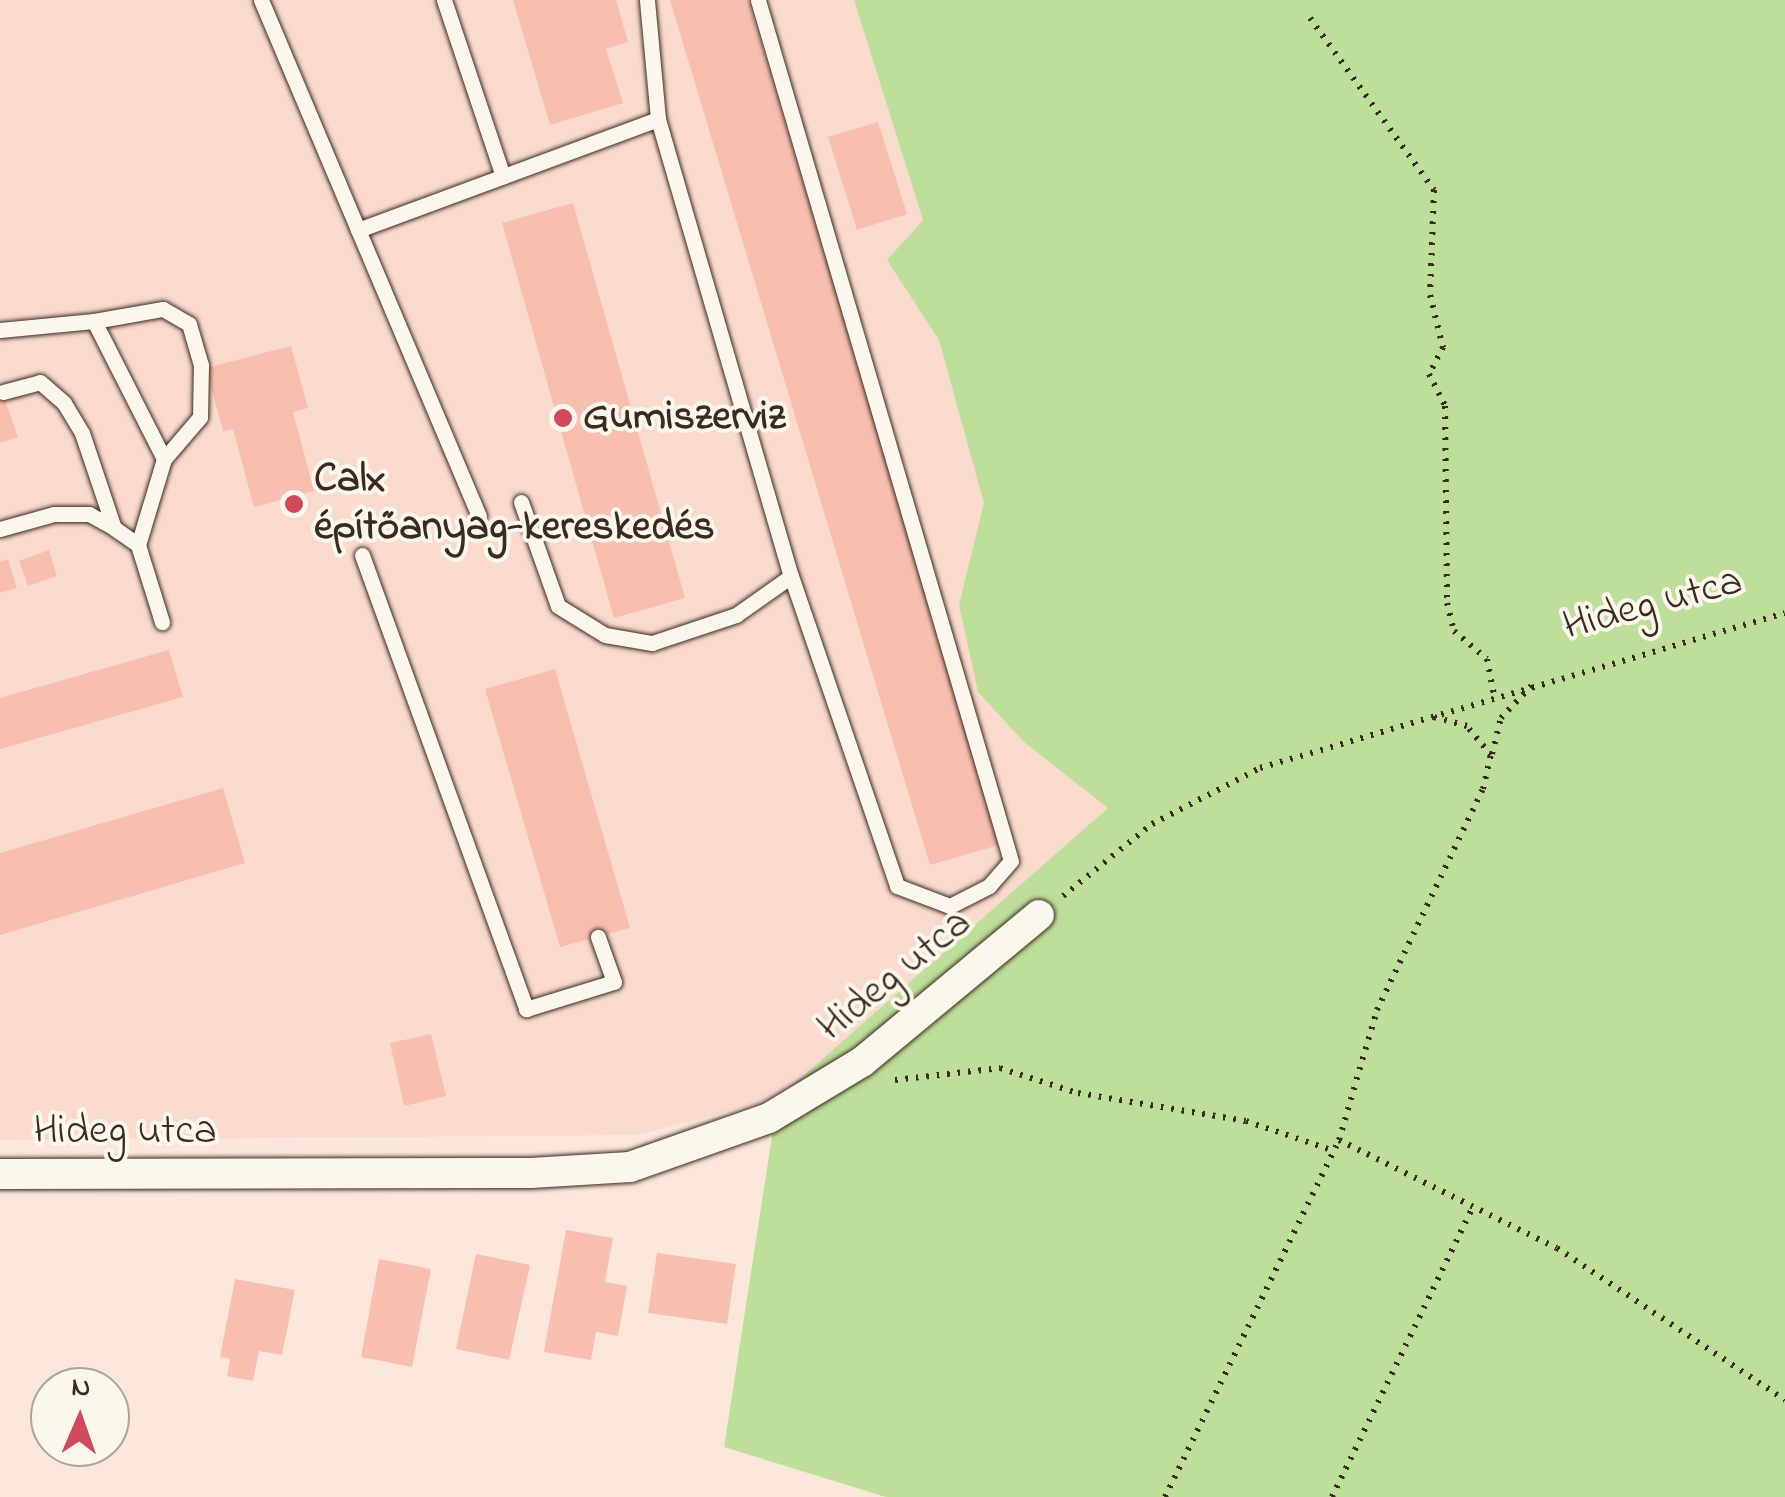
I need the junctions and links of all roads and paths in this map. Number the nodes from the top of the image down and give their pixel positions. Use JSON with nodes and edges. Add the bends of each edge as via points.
{"nodes":[{"id":1,"x":261,"y":0,"type":"edge"},
{"id":2,"x":444,"y":0,"type":"edge"},
{"id":3,"x":647,"y":0,"type":"edge"},
{"id":4,"x":758,"y":0,"type":"edge"},
{"id":5,"x":1310,"y":18,"type":"dead end"},
{"id":6,"x":658,"y":118,"type":"junction"},
{"id":7,"x":503,"y":176,"type":"junction"},
{"id":8,"x":358,"y":230,"type":"junction"},
{"id":9,"x":94,"y":321,"type":"junction"},
{"id":10,"x":0,"y":330,"type":"edge"},
{"id":11,"x":3,"y":392,"type":"dead end"},
{"id":12,"x":164,"y":458,"type":"junction"},
{"id":13,"x":520,"y":502,"type":"dead end"},
{"id":14,"x":479,"y":516,"type":"dead end"},
{"id":15,"x":0,"y":528,"type":"edge"},
{"id":16,"x":114,"y":528,"type":"junction"},
{"id":17,"x":138,"y":545,"type":"junction"},
{"id":18,"x":362,"y":555,"type":"dead end"},
{"id":19,"x":791,"y":576,"type":"junction"},
{"id":20,"x":1785,"y":613,"type":"edge"},
{"id":21,"x":162,"y":622,"type":"dead end"},
{"id":22,"x":1534,"y":682,"type":"junction"},
{"id":23,"x":1494,"y":696,"type":"junction"},
{"id":24,"x":1433,"y":717,"type":"junction"},
{"id":25,"x":1491,"y":755,"type":"junction"},
{"id":26,"x":1039,"y":915,"type":"joint"},
{"id":27,"x":598,"y":937,"type":"dead end"},
{"id":28,"x":890,"y":1080,"type":"dead end"},
{"id":29,"x":1339,"y":1140,"type":"junction"},
{"id":30,"x":1334,"y":1151,"type":"junction"},
{"id":31,"x":0,"y":1174,"type":"edge"},
{"id":32,"x":1473,"y":1207,"type":"junction"},
{"id":33,"x":1785,"y":1400,"type":"edge"},
{"id":34,"x":1164,"y":1497,"type":"edge"},
{"id":35,"x":1332,"y":1497,"type":"edge"}],
"edges":[{"from":1,"to":8,"type":"lane"},
{"from":2,"to":7,"type":"lane"},
{"from":3,"to":6,"type":"lane"},
{"from":4,"to":19,"type":"lane","via":[[1011,861],[988,886],[950,906],[897,886]]},
{"from":5,"to":23,"type":"path","via":[[1434,190],[1430,295],[1443,347],[1429,374],[1445,406],[1447,604],[1454,631],[1487,660]]},
{"from":6,"to":7,"type":"lane"},
{"from":6,"to":19,"type":"lane"},
{"from":7,"to":8,"type":"lane"},
{"from":8,"to":14,"type":"lane"},
{"from":9,"to":10,"type":"lane"},
{"from":9,"to":12,"type":"lane"},
{"from":9,"to":12,"type":"lane","via":[[163,309],[190,324],[200,365],[200,418]]},
{"from":11,"to":16,"type":"lane","via":[[40,382],[64,404],[82,433]]},
{"from":12,"to":17,"type":"lane"},
{"from":13,"to":19,"type":"lane","via":[[558,606],[605,635],[652,642],[736,616]]},
{"from":15,"to":16,"type":"lane","via":[[54,514],[89,514]]},
{"from":16,"to":17,"type":"lane"},
{"from":17,"to":21,"type":"lane"},
{"from":18,"to":27,"type":"lane","via":[[526,1010],[614,982]]},
{"from":20,"to":22,"type":"path","name":"Hideg utca"},
{"from":22,"to":23,"type":"path","name":"Hideg utca"},
{"from":22,"to":25,"type":"path","via":[[1501,718]]},
{"from":23,"to":24,"type":"path","name":"Hideg utca"},
{"from":24,"to":25,"type":"path","via":[[1467,726]]},
{"from":24,"to":26,"type":"path","name":"Hideg utca","via":[[1260,768],[1152,824]]},
{"from":25,"to":29,"type":"path","via":[[1464,836],[1417,915],[1377,1010]]},
{"from":26,"to":31,"type":"street","name":"Hideg utca","via":[[862,1062],[769,1118],[630,1166],[531,1173]]},
{"from":28,"to":30,"type":"path","via":[[1000,1068],[1078,1092],[1246,1121]]},
{"from":29,"to":30,"type":"path"},
{"from":29,"to":32,"type":"path"},
{"from":30,"to":34,"type":"path"},
{"from":32,"to":33,"type":"path","via":[[1557,1248]]},
{"from":32,"to":35,"type":"path"}]}
